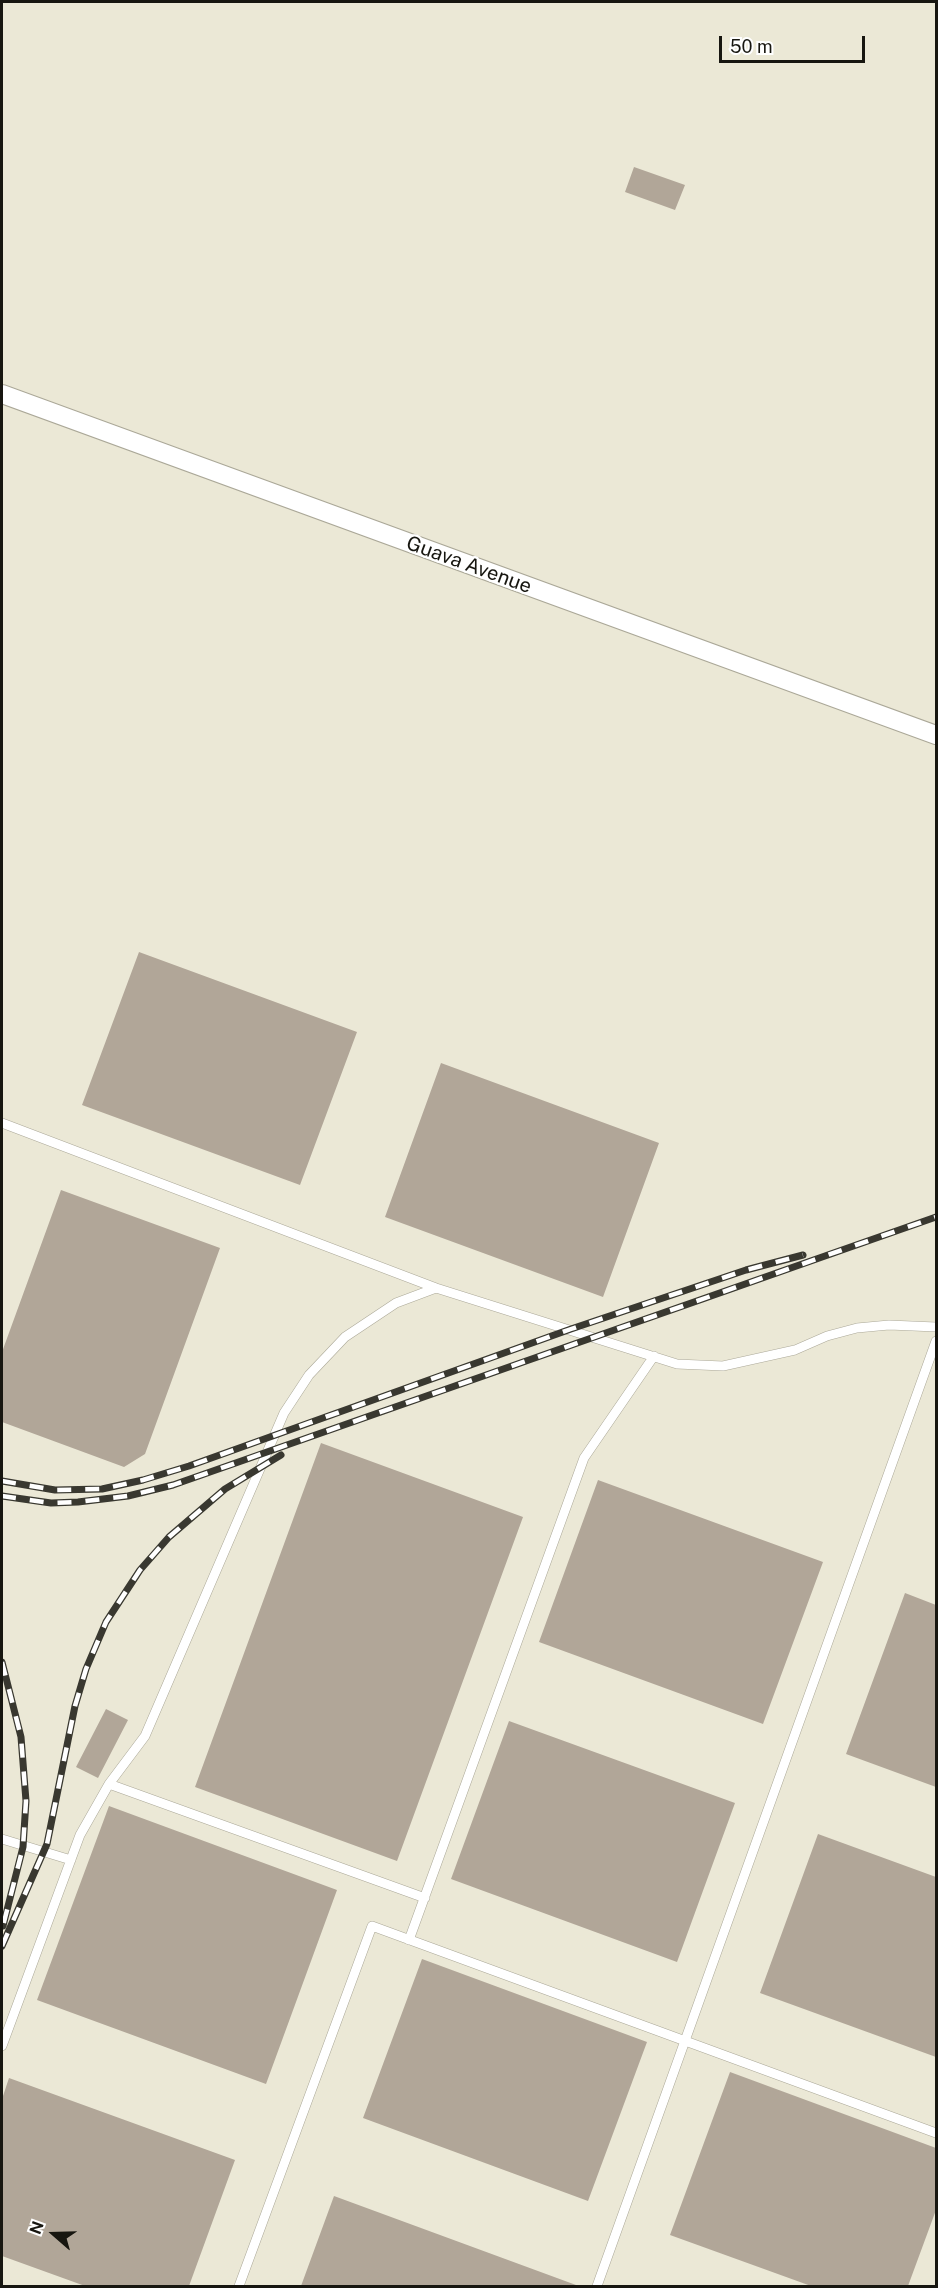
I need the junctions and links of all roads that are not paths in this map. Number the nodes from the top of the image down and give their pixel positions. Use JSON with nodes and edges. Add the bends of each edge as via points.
{"nodes":[{"id":1,"x":2,"y":394,"type":"edge"},
{"id":2,"x":936,"y":735,"type":"edge"},
{"id":3,"x":2,"y":1123,"type":"edge"},
{"id":4,"x":436,"y":1288,"type":"junction"},
{"id":5,"x":936,"y":1327,"type":"edge"},
{"id":6,"x":936,"y":1341,"type":"edge"},
{"id":7,"x":654,"y":1356,"type":"junction"},
{"id":8,"x":109,"y":1784,"type":"junction"},
{"id":9,"x":2,"y":1839,"type":"edge"},
{"id":10,"x":70,"y":1860,"type":"junction"},
{"id":11,"x":425,"y":1898,"type":"junction"},
{"id":12,"x":410,"y":1940,"type":"junction"},
{"id":13,"x":685,"y":2042,"type":"junction"},
{"id":14,"x":2,"y":2046,"type":"edge"},
{"id":15,"x":936,"y":2133,"type":"edge"},
{"id":16,"x":239,"y":2286,"type":"edge"},
{"id":17,"x":597,"y":2286,"type":"edge"}],
"edges":[{"from":1,"to":2,"type":"street","name":"Guava Avenue"},
{"from":3,"to":4,"type":"lane"},
{"from":4,"to":7,"type":"lane"},
{"from":4,"to":8,"type":"lane","via":[[396,1303],[345,1337],[303,1384],[273,1436],[145,1736]]},
{"from":5,"to":7,"type":"lane","via":[[857,1328],[795,1350],[723,1366],[677,1364]]},
{"from":6,"to":13,"type":"lane"},
{"from":7,"to":11,"type":"lane","via":[[584,1458]]},
{"from":8,"to":10,"type":"lane"},
{"from":8,"to":11,"type":"lane"},
{"from":9,"to":10,"type":"lane"},
{"from":10,"to":14,"type":"lane"},
{"from":11,"to":12,"type":"lane"},
{"from":12,"to":13,"type":"lane"},
{"from":12,"to":16,"type":"lane","via":[[372,1926]]},
{"from":13,"to":15,"type":"lane"},
{"from":13,"to":17,"type":"lane"}]}
